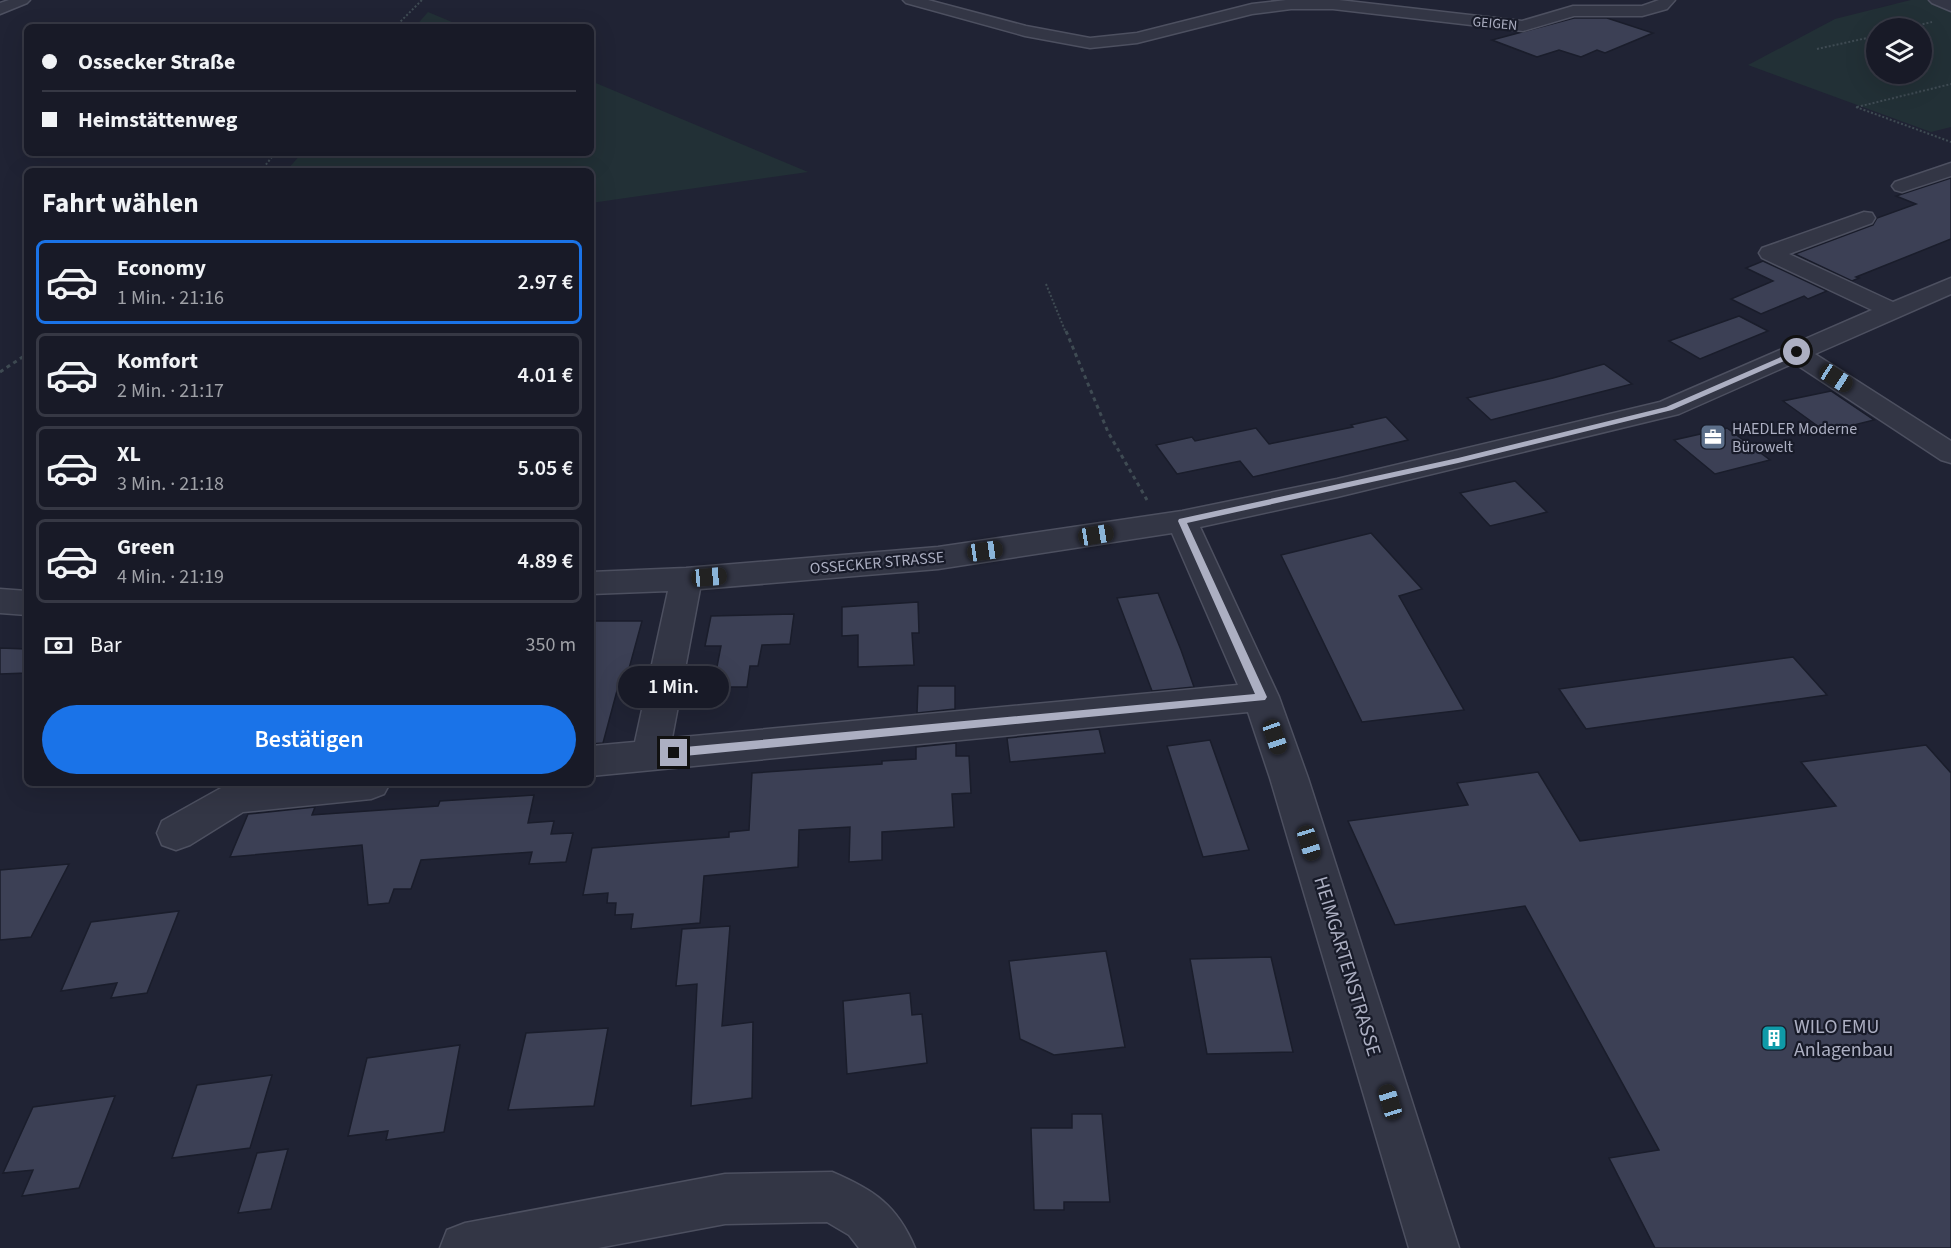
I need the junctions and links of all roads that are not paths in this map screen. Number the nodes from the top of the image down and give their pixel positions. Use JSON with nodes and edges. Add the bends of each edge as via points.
{"nodes":[{"id":1,"x":22,"y":0,"type":"edge"},
{"id":2,"x":911,"y":0,"type":"edge"},
{"id":3,"x":1667,"y":0,"type":"edge"},
{"id":4,"x":1937,"y":0,"type":"edge"},
{"id":5,"x":1951,"y":6,"type":"edge"},
{"id":6,"x":0,"y":9,"type":"edge"},
{"id":7,"x":1951,"y":169,"type":"edge"},
{"id":8,"x":1902,"y":186,"type":"dead end"},
{"id":9,"x":1864,"y":218,"type":"dead end"},
{"id":10,"x":1951,"y":285,"type":"edge"},
{"id":11,"x":1893,"y":311,"type":"junction"},
{"id":12,"x":1797,"y":352,"type":"junction"},
{"id":13,"x":1951,"y":454,"type":"edge"},
{"id":14,"x":1182,"y":521,"type":"junction"},
{"id":15,"x":686,"y":579,"type":"junction"},
{"id":16,"x":594,"y":583,"type":"edge"},
{"id":17,"x":0,"y":601,"type":"edge"},
{"id":18,"x":24,"y":603,"type":"edge"},
{"id":19,"x":1262,"y":697,"type":"junction"},
{"id":20,"x":651,"y":755,"type":"junction"},
{"id":21,"x":594,"y":761,"type":"edge"},
{"id":22,"x":340,"y":786,"type":"edge"},
{"id":23,"x":176,"y":833,"type":"dead end"},
{"id":24,"x":465,"y":1248,"type":"edge"},
{"id":25,"x":890,"y":1248,"type":"edge"},
{"id":26,"x":1434,"y":1248,"type":"edge"}],
"edges":[{"from":1,"to":6,"type":"street"},
{"from":2,"to":3,"type":"street","name":"GEIGEN","via":[[1024,31],[1090,43],[1137,38],[1252,9],[1291,4],[1333,4],[1523,26],[1573,11],[1642,11],[1662,6]]},
{"from":4,"to":5,"type":"street"},
{"from":7,"to":8,"type":"street"},
{"from":9,"to":11,"type":"street","via":[[1770,253]]},
{"from":10,"to":11,"type":"street","name":"OSSECKER STRASSE"},
{"from":11,"to":12,"type":"street","name":"OSSECKER STRASSE"},
{"from":12,"to":13,"type":"street"},
{"from":12,"to":14,"type":"street","name":"OSSECKER STRASSE","via":[[1669,408],[1458,461]]},
{"from":14,"to":15,"type":"street","name":"OSSECKER STRASSE","via":[[938,558]]},
{"from":14,"to":19,"type":"street","name":"HEIMGARTENSTRASSE"},
{"from":15,"to":16,"type":"street","name":"OSSECKER STRASSE"},
{"from":15,"to":20,"type":"street"},
{"from":17,"to":18,"type":"street"},
{"from":19,"to":20,"type":"street"},
{"from":19,"to":26,"type":"street","name":"HEIMGARTENSTRASSE"},
{"from":20,"to":21,"type":"street"},
{"from":22,"to":23,"type":"street","via":[[236,796]]},
{"from":24,"to":25,"type":"street","via":[[725,1199],[832,1197],[867,1218]]}]}
